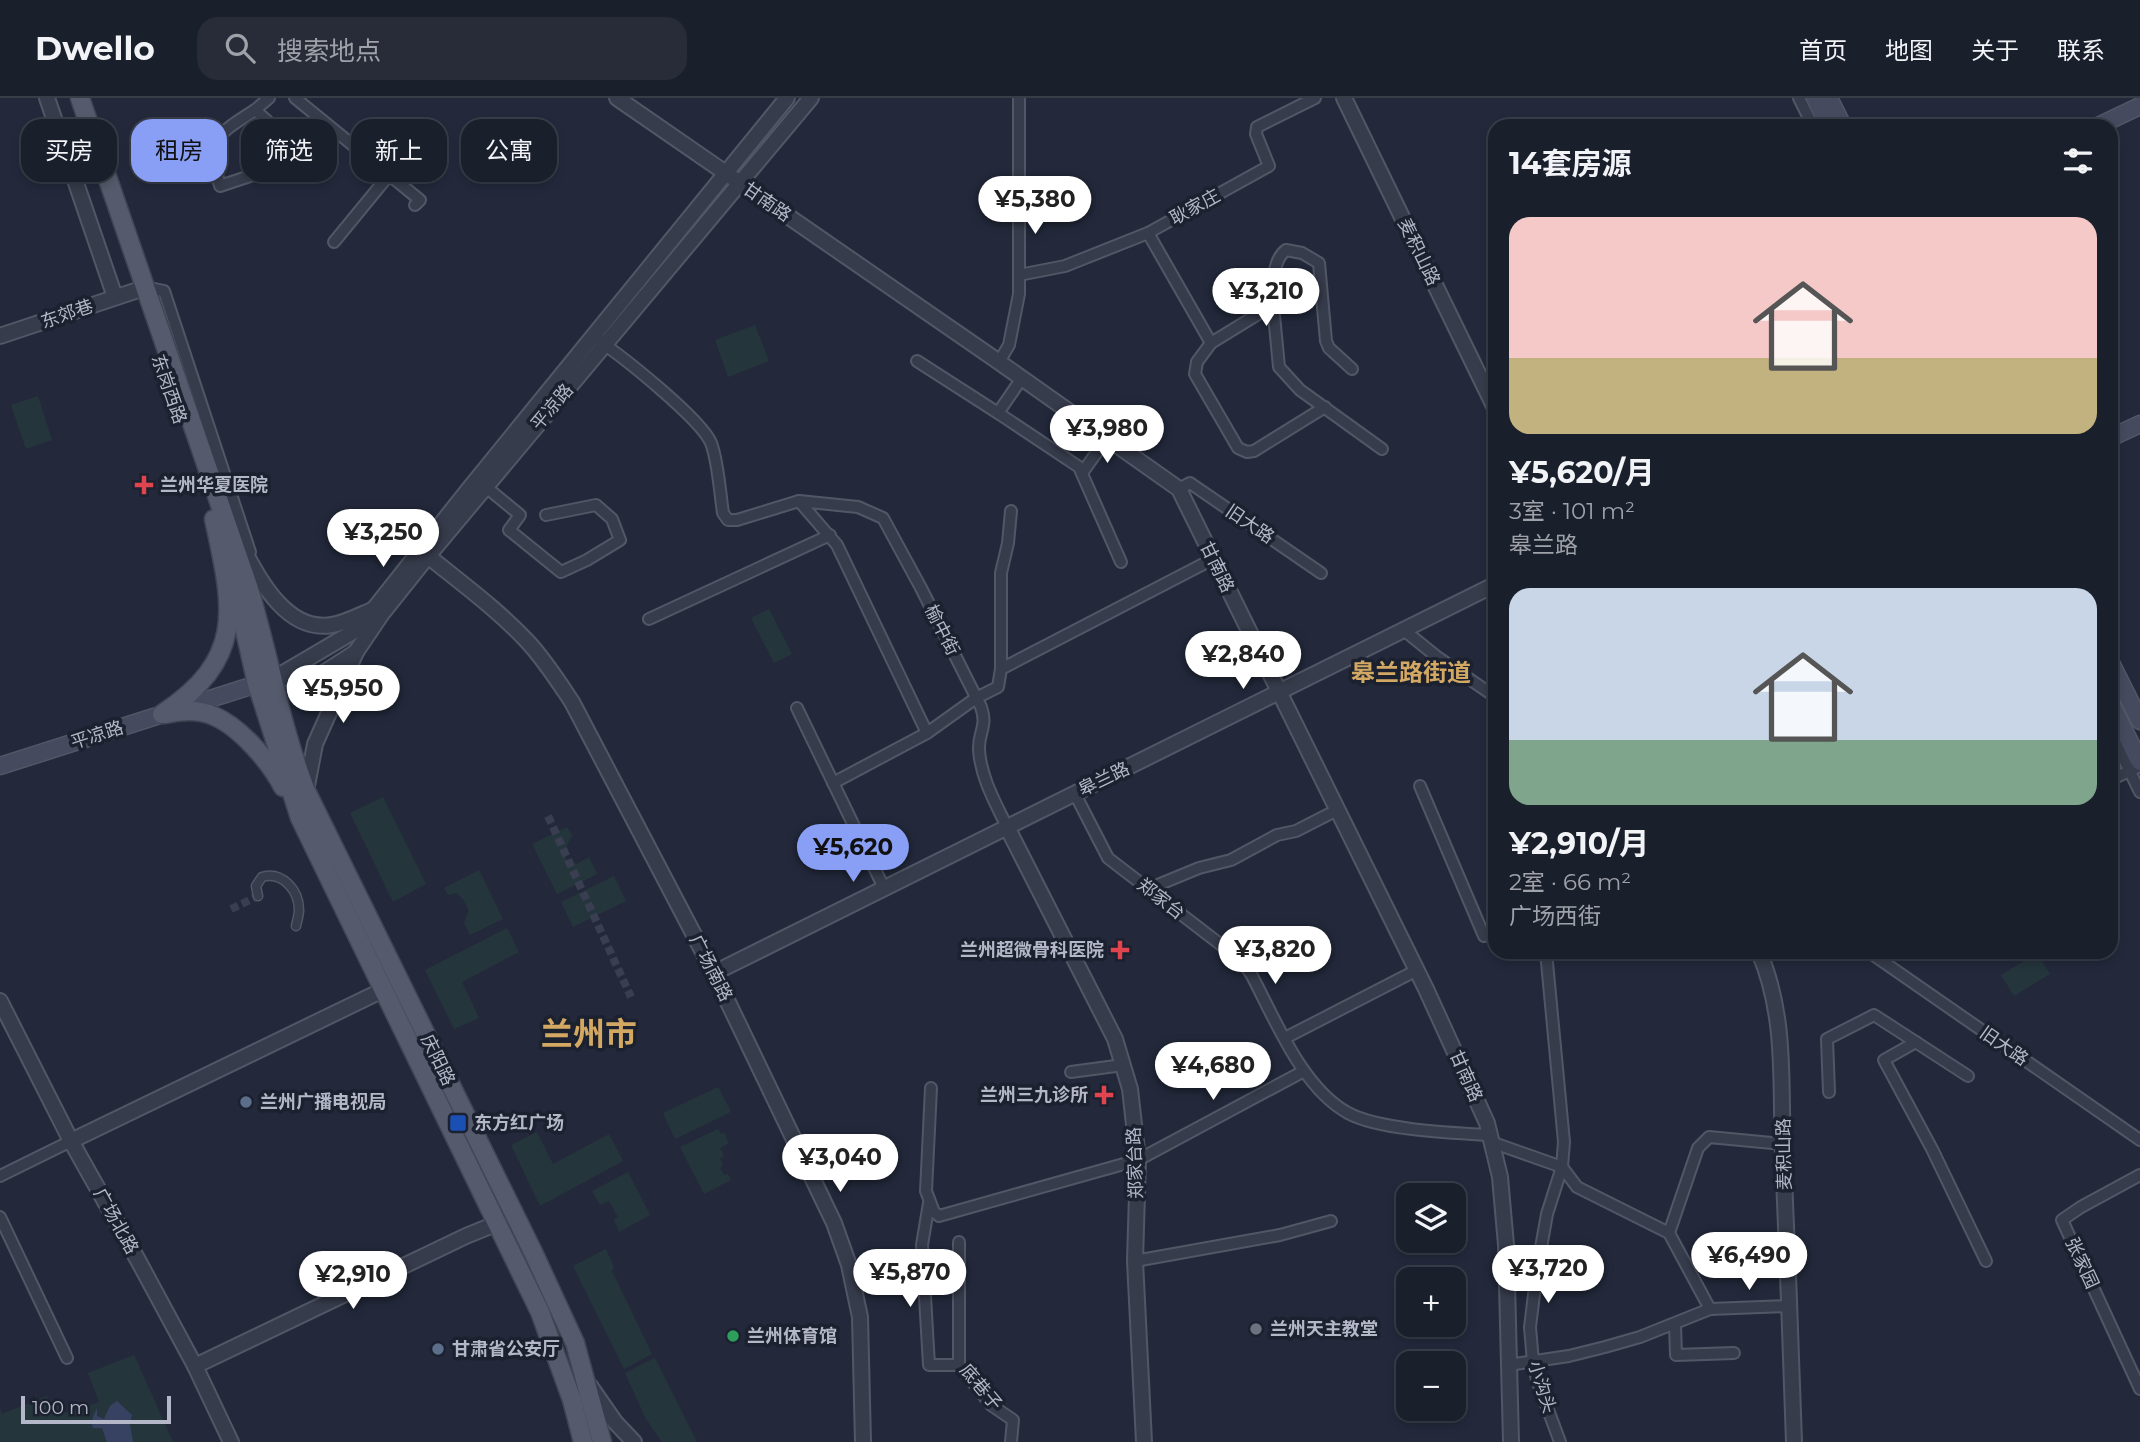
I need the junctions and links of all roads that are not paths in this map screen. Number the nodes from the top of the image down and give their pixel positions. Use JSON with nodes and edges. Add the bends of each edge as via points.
{"nodes":[{"id":1,"x":47,"y":98,"type":"edge"},
{"id":2,"x":68,"y":98,"type":"edge"},
{"id":3,"x":80,"y":98,"type":"edge"},
{"id":4,"x":269,"y":98,"type":"edge"},
{"id":5,"x":295,"y":98,"type":"edge"},
{"id":6,"x":617,"y":98,"type":"edge"},
{"id":7,"x":786,"y":98,"type":"edge"},
{"id":8,"x":811,"y":98,"type":"edge"},
{"id":9,"x":1019,"y":98,"type":"edge"},
{"id":10,"x":1315,"y":98,"type":"edge"},
{"id":11,"x":1344,"y":98,"type":"edge"},
{"id":12,"x":1799,"y":98,"type":"edge"},
{"id":13,"x":1815,"y":98,"type":"edge"},
{"id":14,"x":1829,"y":98,"type":"edge"},
{"id":15,"x":2140,"y":106,"type":"edge"},
{"id":16,"x":254,"y":110,"type":"junction"},
{"id":17,"x":264,"y":119,"type":"edge"},
{"id":18,"x":1810,"y":119,"type":"edge"},
{"id":19,"x":1825,"y":119,"type":"edge"},
{"id":20,"x":1840,"y":119,"type":"edge"},
{"id":21,"x":2113,"y":119,"type":"edge"},
{"id":22,"x":351,"y":144,"type":"edge"},
{"id":23,"x":732,"y":178,"type":"junction"},
{"id":24,"x":241,"y":179,"type":"edge"},
{"id":25,"x":383,"y":182,"type":"edge"},
{"id":26,"x":398,"y":182,"type":"edge"},
{"id":27,"x":415,"y":205,"type":"dead end"},
{"id":28,"x":1148,"y":233,"type":"junction"},
{"id":29,"x":334,"y":242,"type":"dead end"},
{"id":30,"x":1019,"y":275,"type":"junction"},
{"id":31,"x":140,"y":289,"type":"junction"},
{"id":32,"x":115,"y":297,"type":"junction"},
{"id":33,"x":1273,"y":305,"type":"junction"},
{"id":34,"x":0,"y":336,"type":"edge"},
{"id":35,"x":599,"y":341,"type":"junction"},
{"id":36,"x":1211,"y":343,"type":"junction"},
{"id":37,"x":917,"y":361,"type":"dead end"},
{"id":38,"x":999,"y":362,"type":"junction"},
{"id":39,"x":1352,"y":369,"type":"dead end"},
{"id":40,"x":1022,"y":378,"type":"junction"},
{"id":41,"x":1488,"y":394,"type":"edge"},
{"id":42,"x":1325,"y":407,"type":"junction"},
{"id":43,"x":998,"y":414,"type":"junction"},
{"id":44,"x":2140,"y":424,"type":"edge"},
{"id":45,"x":2118,"y":434,"type":"edge"},
{"id":46,"x":1107,"y":438,"type":"junction"},
{"id":47,"x":1382,"y":449,"type":"dead end"},
{"id":48,"x":1082,"y":474,"type":"junction"},
{"id":49,"x":485,"y":487,"type":"junction"},
{"id":50,"x":1179,"y":489,"type":"junction"},
{"id":51,"x":799,"y":501,"type":"junction"},
{"id":52,"x":1011,"y":511,"type":"dead end"},
{"id":53,"x":546,"y":515,"type":"dead end"},
{"id":54,"x":219,"y":518,"type":"junction"},
{"id":55,"x":830,"y":535,"type":"junction"},
{"id":56,"x":428,"y":556,"type":"junction"},
{"id":57,"x":1213,"y":559,"type":"junction"},
{"id":58,"x":1121,"y":562,"type":"dead end"},
{"id":59,"x":257,"y":571,"type":"junction"},
{"id":60,"x":1321,"y":573,"type":"dead end"},
{"id":61,"x":1488,"y":588,"type":"edge"},
{"id":62,"x":374,"y":609,"type":"junction"},
{"id":63,"x":649,"y":619,"type":"dead end"},
{"id":64,"x":1405,"y":631,"type":"junction"},
{"id":65,"x":356,"y":652,"type":"junction"},
{"id":66,"x":1001,"y":668,"type":"junction"},
{"id":67,"x":2118,"y":677,"type":"edge"},
{"id":68,"x":266,"y":682,"type":"junction"},
{"id":69,"x":1488,"y":692,"type":"edge"},
{"id":70,"x":1279,"y":693,"type":"junction"},
{"id":71,"x":976,"y":698,"type":"junction"},
{"id":72,"x":797,"y":708,"type":"dead end"},
{"id":73,"x":162,"y":714,"type":"junction"},
{"id":74,"x":2140,"y":720,"type":"edge"},
{"id":75,"x":2118,"y":721,"type":"edge"},
{"id":76,"x":927,"y":733,"type":"junction"},
{"id":77,"x":2118,"y":741,"type":"edge"},
{"id":78,"x":0,"y":766,"type":"edge"},
{"id":79,"x":2137,"y":766,"type":"edge"},
{"id":80,"x":2118,"y":776,"type":"edge"},
{"id":81,"x":833,"y":783,"type":"junction"},
{"id":82,"x":1420,"y":786,"type":"dead end"},
{"id":83,"x":306,"y":791,"type":"junction"},
{"id":84,"x":2140,"y":792,"type":"edge"},
{"id":85,"x":1075,"y":794,"type":"junction"},
{"id":86,"x":1337,"y":810,"type":"junction"},
{"id":87,"x":300,"y":818,"type":"junction"},
{"id":88,"x":1007,"y":827,"type":"junction"},
{"id":89,"x":884,"y":888,"type":"junction"},
{"id":90,"x":1148,"y":889,"type":"junction"},
{"id":91,"x":258,"y":896,"type":"tunnel mouth"},
{"id":92,"x":296,"y":926,"type":"dead end"},
{"id":93,"x":1488,"y":934,"type":"edge"},
{"id":94,"x":1547,"y":959,"type":"edge"},
{"id":95,"x":1761,"y":959,"type":"edge"},
{"id":96,"x":1879,"y":959,"type":"edge"},
{"id":97,"x":1417,"y":970,"type":"junction"},
{"id":98,"x":714,"y":972,"type":"junction"},
{"id":99,"x":383,"y":990,"type":"junction"},
{"id":100,"x":0,"y":1001,"type":"edge"},
{"id":101,"x":1285,"y":1038,"type":"junction"},
{"id":102,"x":1916,"y":1042,"type":"junction"},
{"id":103,"x":1123,"y":1065,"type":"junction"},
{"id":104,"x":1304,"y":1071,"type":"junction"},
{"id":105,"x":1071,"y":1072,"type":"dead end"},
{"id":106,"x":1968,"y":1076,"type":"dead end"},
{"id":107,"x":932,"y":1088,"type":"dead end"},
{"id":108,"x":1829,"y":1092,"type":"dead end"},
{"id":109,"x":1491,"y":1138,"type":"junction"},
{"id":110,"x":2140,"y":1140,"type":"edge"},
{"id":111,"x":71,"y":1141,"type":"junction"},
{"id":112,"x":1782,"y":1144,"type":"junction"},
{"id":113,"x":1138,"y":1160,"type":"junction"},
{"id":114,"x":1562,"y":1167,"type":"junction"},
{"id":115,"x":0,"y":1175,"type":"edge"},
{"id":116,"x":2140,"y":1175,"type":"edge"},
{"id":117,"x":930,"y":1200,"type":"junction"},
{"id":118,"x":0,"y":1217,"type":"edge"},
{"id":119,"x":1331,"y":1222,"type":"dead end"},
{"id":120,"x":498,"y":1223,"type":"junction"},
{"id":121,"x":1669,"y":1233,"type":"junction"},
{"id":122,"x":959,"y":1242,"type":"dead end"},
{"id":123,"x":1135,"y":1261,"type":"junction"},
{"id":124,"x":1986,"y":1261,"type":"dead end"},
{"id":125,"x":1789,"y":1306,"type":"junction"},
{"id":126,"x":1710,"y":1309,"type":"junction"},
{"id":127,"x":1675,"y":1324,"type":"junction"},
{"id":128,"x":1734,"y":1353,"type":"dead end"},
{"id":129,"x":67,"y":1358,"type":"dead end"},
{"id":130,"x":1533,"y":1362,"type":"junction"},
{"id":131,"x":959,"y":1365,"type":"junction"},
{"id":132,"x":195,"y":1366,"type":"junction"},
{"id":133,"x":1508,"y":1366,"type":"junction"},
{"id":134,"x":585,"y":1379,"type":"junction"},
{"id":135,"x":2140,"y":1389,"type":"edge"},
{"id":136,"x":581,"y":1439,"type":"edge"},
{"id":137,"x":231,"y":1442,"type":"edge"},
{"id":138,"x":602,"y":1442,"type":"edge"},
{"id":139,"x":634,"y":1442,"type":"edge"},
{"id":140,"x":863,"y":1442,"type":"edge"},
{"id":141,"x":1012,"y":1442,"type":"edge"},
{"id":142,"x":1144,"y":1442,"type":"edge"},
{"id":143,"x":1511,"y":1442,"type":"edge"},
{"id":144,"x":1560,"y":1442,"type":"edge"},
{"id":145,"x":1794,"y":1442,"type":"edge"}],
"edges":[{"from":1,"to":32,"type":"street"},
{"from":2,"to":31,"type":"main road","name":"东岗西路"},
{"from":3,"to":31,"type":"main road","name":"东岗西路"},
{"from":4,"to":16,"type":"street"},
{"from":5,"to":22,"type":"street"},
{"from":6,"to":23,"type":"street","name":"甘南路"},
{"from":7,"to":23,"type":"street","name":"平凉路"},
{"from":8,"to":23,"type":"street","name":"平凉路"},
{"from":9,"to":30,"type":"street"},
{"from":10,"to":28,"type":"street","name":"耿家庄","via":[[1257,127],[1269,166]]},
{"from":11,"to":41,"type":"street","name":"麦积山路"},
{"from":12,"to":18,"type":"street"},
{"from":13,"to":19,"type":"main road"},
{"from":14,"to":20,"type":"main road"},
{"from":15,"to":21,"type":"main road"},
{"from":16,"to":17,"type":"street"},
{"from":16,"to":24,"type":"street","via":[[215,141],[213,162],[220,186]]},
{"from":23,"to":35,"type":"street","name":"平凉路"},
{"from":23,"to":38,"type":"street","name":"甘南路"},
{"from":25,"to":29,"type":"street"},
{"from":26,"to":27,"type":"street","via":[[420,200]]},
{"from":28,"to":30,"type":"street","name":"耿家庄","via":[[1065,266]]},
{"from":28,"to":36,"type":"street"},
{"from":30,"to":38,"type":"street","via":[[1009,345]]},
{"from":31,"to":32,"type":"street","name":"东郊巷"},
{"from":31,"to":54,"type":"main road","name":"东岗西路"},
{"from":31,"to":59,"type":"street","name":"东岗西路","via":[[163,291]]},
{"from":32,"to":34,"type":"street","name":"东郊巷"},
{"from":33,"to":36,"type":"street"},
{"from":33,"to":39,"type":"street","via":[[1280,254],[1286,250],[1302,253],[1318,263],[1326,341]]},
{"from":33,"to":42,"type":"street","via":[[1279,367],[1300,390]]},
{"from":35,"to":49,"type":"street","name":"平凉路"},
{"from":35,"to":51,"type":"street","name":"榆中街","via":[[705,433],[728,520]]},
{"from":35,"to":62,"type":"street","name":"平凉路"},
{"from":36,"to":42,"type":"street","via":[[1197,362],[1195,374],[1238,448],[1254,451]]},
{"from":37,"to":43,"type":"street"},
{"from":38,"to":40,"type":"street","name":"甘南路"},
{"from":40,"to":43,"type":"street"},
{"from":40,"to":46,"type":"street","name":"甘南路"},
{"from":42,"to":47,"type":"street"},
{"from":43,"to":48,"type":"street","via":[[1079,467]]},
{"from":44,"to":45,"type":"main road"},
{"from":46,"to":48,"type":"street"},
{"from":46,"to":50,"type":"street","name":"甘南路"},
{"from":48,"to":58,"type":"street"},
{"from":49,"to":53,"type":"street","via":[[520,515],[509,530],[561,572],[620,540],[612,519],[596,505]]},
{"from":49,"to":56,"type":"street","name":"平凉路"},
{"from":50,"to":57,"type":"street","name":"甘南路"},
{"from":50,"to":60,"type":"street","name":"旧大路","via":[[1189,483]]},
{"from":51,"to":55,"type":"street"},
{"from":51,"to":71,"type":"street","name":"榆中街","via":[[858,507],[883,518]]},
{"from":52,"to":66,"type":"street","via":[[1000,573]]},
{"from":54,"to":59,"type":"street"},
{"from":54,"to":68,"type":"main road","name":"东岗西路"},
{"from":54,"to":73,"type":"main road","via":[[227,592],[225,642],[207,674]]},
{"from":55,"to":63,"type":"street"},
{"from":55,"to":76,"type":"street"},
{"from":56,"to":65,"type":"street","name":"平凉路"},
{"from":56,"to":98,"type":"street","name":"广场南路","via":[[505,620],[549,668],[572,702]]},
{"from":57,"to":66,"type":"street"},
{"from":57,"to":70,"type":"street","name":"甘南路"},
{"from":59,"to":62,"type":"street","via":[[275,600],[307,623],[332,625]]},
{"from":61,"to":64,"type":"street","name":"皋兰路"},
{"from":62,"to":68,"type":"street","name":"平凉路","via":[[358,629]]},
{"from":64,"to":69,"type":"street"},
{"from":64,"to":70,"type":"street","name":"皋兰路"},
{"from":65,"to":68,"type":"street","name":"平凉路","via":[[322,674]]},
{"from":65,"to":83,"type":"street","via":[[316,744]]},
{"from":66,"to":71,"type":"street","via":[[998,687]]},
{"from":67,"to":74,"type":"main road"},
{"from":68,"to":73,"type":"main road","name":"平凉路"},
{"from":68,"to":83,"type":"main road","name":"庆阳路"},
{"from":68,"to":87,"type":"main road","name":"庆阳路"},
{"from":70,"to":85,"type":"street","name":"皋兰路"},
{"from":70,"to":86,"type":"street","name":"甘南路"},
{"from":71,"to":76,"type":"street"},
{"from":71,"to":88,"type":"street","name":"榆中街","via":[[984,718],[979,747],[982,774]]},
{"from":72,"to":81,"type":"street"},
{"from":73,"to":78,"type":"main road","name":"平凉路"},
{"from":73,"to":87,"type":"main road","via":[[184,710],[222,720],[278,777]]},
{"from":75,"to":79,"type":"main road"},
{"from":76,"to":81,"type":"street"},
{"from":77,"to":79,"type":"street"},
{"from":79,"to":80,"type":"street"},
{"from":79,"to":84,"type":"street"},
{"from":81,"to":89,"type":"street"},
{"from":82,"to":93,"type":"street","via":[[1484,936]]},
{"from":83,"to":134,"type":"main road","name":"庆阳路","via":[[538,1264],[575,1343]]},
{"from":85,"to":88,"type":"street","name":"皋兰路"},
{"from":85,"to":90,"type":"street","name":"郑家台","via":[[1108,858]]},
{"from":86,"to":90,"type":"street","via":[[1231,860]]},
{"from":86,"to":97,"type":"street","name":"甘南路"},
{"from":87,"to":99,"type":"main road","name":"庆阳路"},
{"from":88,"to":89,"type":"street","name":"皋兰路"},
{"from":88,"to":103,"type":"street","name":"郑家台路","via":[[1115,1040]]},
{"from":89,"to":98,"type":"street","name":"皋兰路"},
{"from":90,"to":101,"type":"street","name":"郑家台","via":[[1242,961]]},
{"from":91,"to":92,"type":"street","via":[[256,886],[262,877],[285,881],[297,897]]},
{"from":94,"to":114,"type":"street","name":"小沟头","via":[[1564,1142]]},
{"from":95,"to":112,"type":"street","name":"麦积山路","via":[[1773,993],[1783,1067]]},
{"from":96,"to":110,"type":"street","name":"旧大路"},
{"from":97,"to":101,"type":"street"},
{"from":97,"to":109,"type":"street","name":"甘南路"},
{"from":98,"to":140,"type":"street","name":"广场南路","via":[[834,1223],[849,1265],[860,1317]]},
{"from":99,"to":111,"type":"street"},
{"from":99,"to":120,"type":"main road","name":"庆阳路"},
{"from":100,"to":111,"type":"street","name":"广场北路"},
{"from":101,"to":104,"type":"street","name":"郑家台"},
{"from":102,"to":106,"type":"street"},
{"from":102,"to":108,"type":"street","via":[[1874,1015],[1827,1039]]},
{"from":102,"to":124,"type":"street","via":[[1884,1060]]},
{"from":103,"to":105,"type":"street"},
{"from":103,"to":113,"type":"street","name":"郑家台路"},
{"from":104,"to":109,"type":"street","name":"郑家台","via":[[1347,1113],[1391,1125]]},
{"from":104,"to":113,"type":"street"},
{"from":107,"to":117,"type":"street","via":[[926,1191]]},
{"from":109,"to":114,"type":"street","name":"郑家台"},
{"from":109,"to":133,"type":"street","name":"甘南路","via":[[1506,1245]]},
{"from":111,"to":115,"type":"street"},
{"from":111,"to":132,"type":"street","name":"广场北路"},
{"from":112,"to":121,"type":"street","via":[[1709,1137],[1698,1148]]},
{"from":112,"to":125,"type":"street","name":"麦积山路"},
{"from":113,"to":117,"type":"street","via":[[939,1216]]},
{"from":113,"to":123,"type":"street","name":"郑家台路"},
{"from":114,"to":121,"type":"street","via":[[1577,1187]]},
{"from":114,"to":130,"type":"street","name":"小沟头","via":[[1537,1270],[1530,1327]]},
{"from":116,"to":135,"type":"street","name":"张家园","via":[[2062,1220]]},
{"from":117,"to":131,"type":"street","via":[[922,1245],[929,1365]]},
{"from":118,"to":129,"type":"street"},
{"from":119,"to":123,"type":"street"},
{"from":120,"to":132,"type":"street"},
{"from":120,"to":136,"type":"main road","name":"庆阳路","via":[[540,1312]]},
{"from":121,"to":126,"type":"street"},
{"from":122,"to":131,"type":"street","name":"底巷子"},
{"from":123,"to":142,"type":"street","name":"郑家台路"},
{"from":125,"to":126,"type":"street"},
{"from":125,"to":145,"type":"street","name":"麦积山路"},
{"from":126,"to":127,"type":"street"},
{"from":127,"to":128,"type":"street","via":[[1676,1355]]},
{"from":127,"to":130,"type":"street","via":[[1605,1348]]},
{"from":130,"to":133,"type":"street"},
{"from":130,"to":144,"type":"street","name":"小沟头"},
{"from":131,"to":141,"type":"street","name":"底巷子","via":[[991,1405],[1013,1420]]},
{"from":132,"to":137,"type":"street","name":"广场北路"},
{"from":133,"to":143,"type":"street","name":"甘南路"},
{"from":134,"to":138,"type":"main road","name":"庆阳路"},
{"from":134,"to":139,"type":"street"}]}
